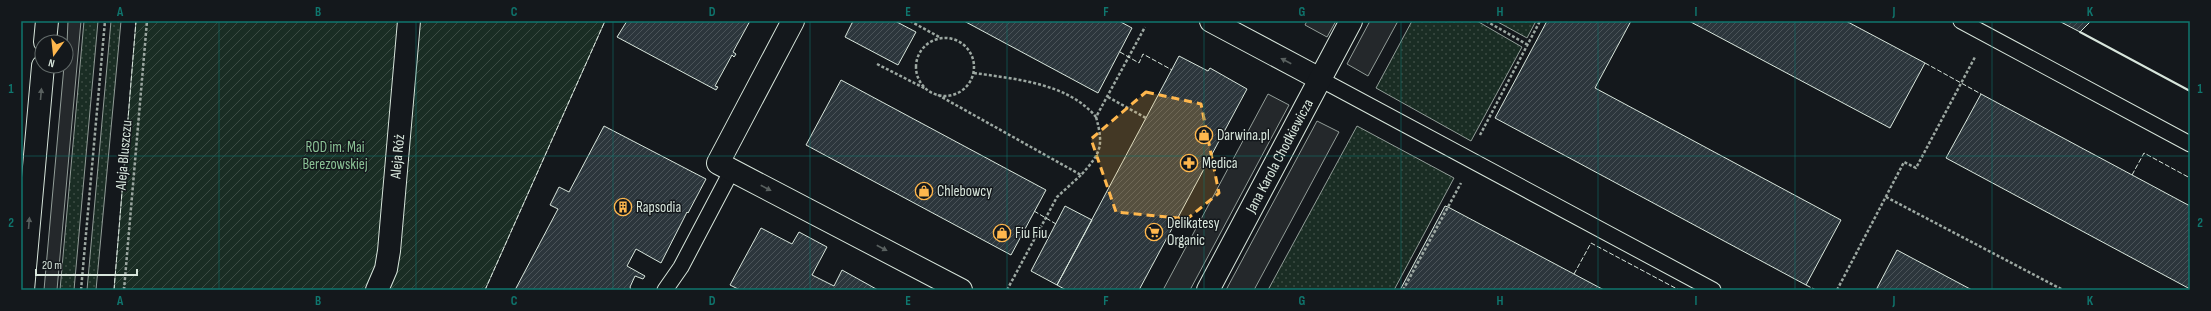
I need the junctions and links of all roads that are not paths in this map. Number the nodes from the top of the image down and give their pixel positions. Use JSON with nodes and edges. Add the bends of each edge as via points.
{"nodes":[{"id":1,"x":47,"y":21,"type":"edge"},
{"id":2,"x":409,"y":21,"type":"edge"},
{"id":3,"x":793,"y":21,"type":"edge"},
{"id":4,"x":1211,"y":21,"type":"edge"},
{"id":5,"x":1352,"y":21,"type":"edge"},
{"id":6,"x":1961,"y":21,"type":"edge"},
{"id":7,"x":46,"y":34,"type":"edge"},
{"id":8,"x":42,"y":74,"type":"edge"},
{"id":9,"x":1320,"y":79,"type":"junction"},
{"id":10,"x":2190,"y":144,"type":"edge"},
{"id":11,"x":732,"y":170,"type":"junction"},
{"id":12,"x":23,"y":290,"type":"edge"},
{"id":13,"x":377,"y":290,"type":"edge"},
{"id":14,"x":664,"y":290,"type":"edge"},
{"id":15,"x":961,"y":290,"type":"edge"},
{"id":16,"x":1208,"y":290,"type":"edge"},
{"id":17,"x":1713,"y":290,"type":"edge"}],
"edges":[{"from":1,"to":7,"type":"street"},
{"from":2,"to":13,"type":"street","name":"Aleja Róż","via":[[389,251],[386,269]]},
{"from":3,"to":11,"type":"street","via":[[718,163]]},
{"from":9,"to":4,"type":"street","one_way":true},
{"from":5,"to":9,"type":"street","name":"Jana Karola Chodkiewicza"},
{"from":6,"to":10,"type":"lane"},
{"from":12,"to":8,"type":"street","one_way":true},
{"from":9,"to":16,"type":"street","name":"Jana Karola Chodkiewicza"},
{"from":9,"to":17,"type":"lane"},
{"from":11,"to":14,"type":"lane","via":[[681,267]]},
{"from":11,"to":15,"type":"street","one_way":true}]}
